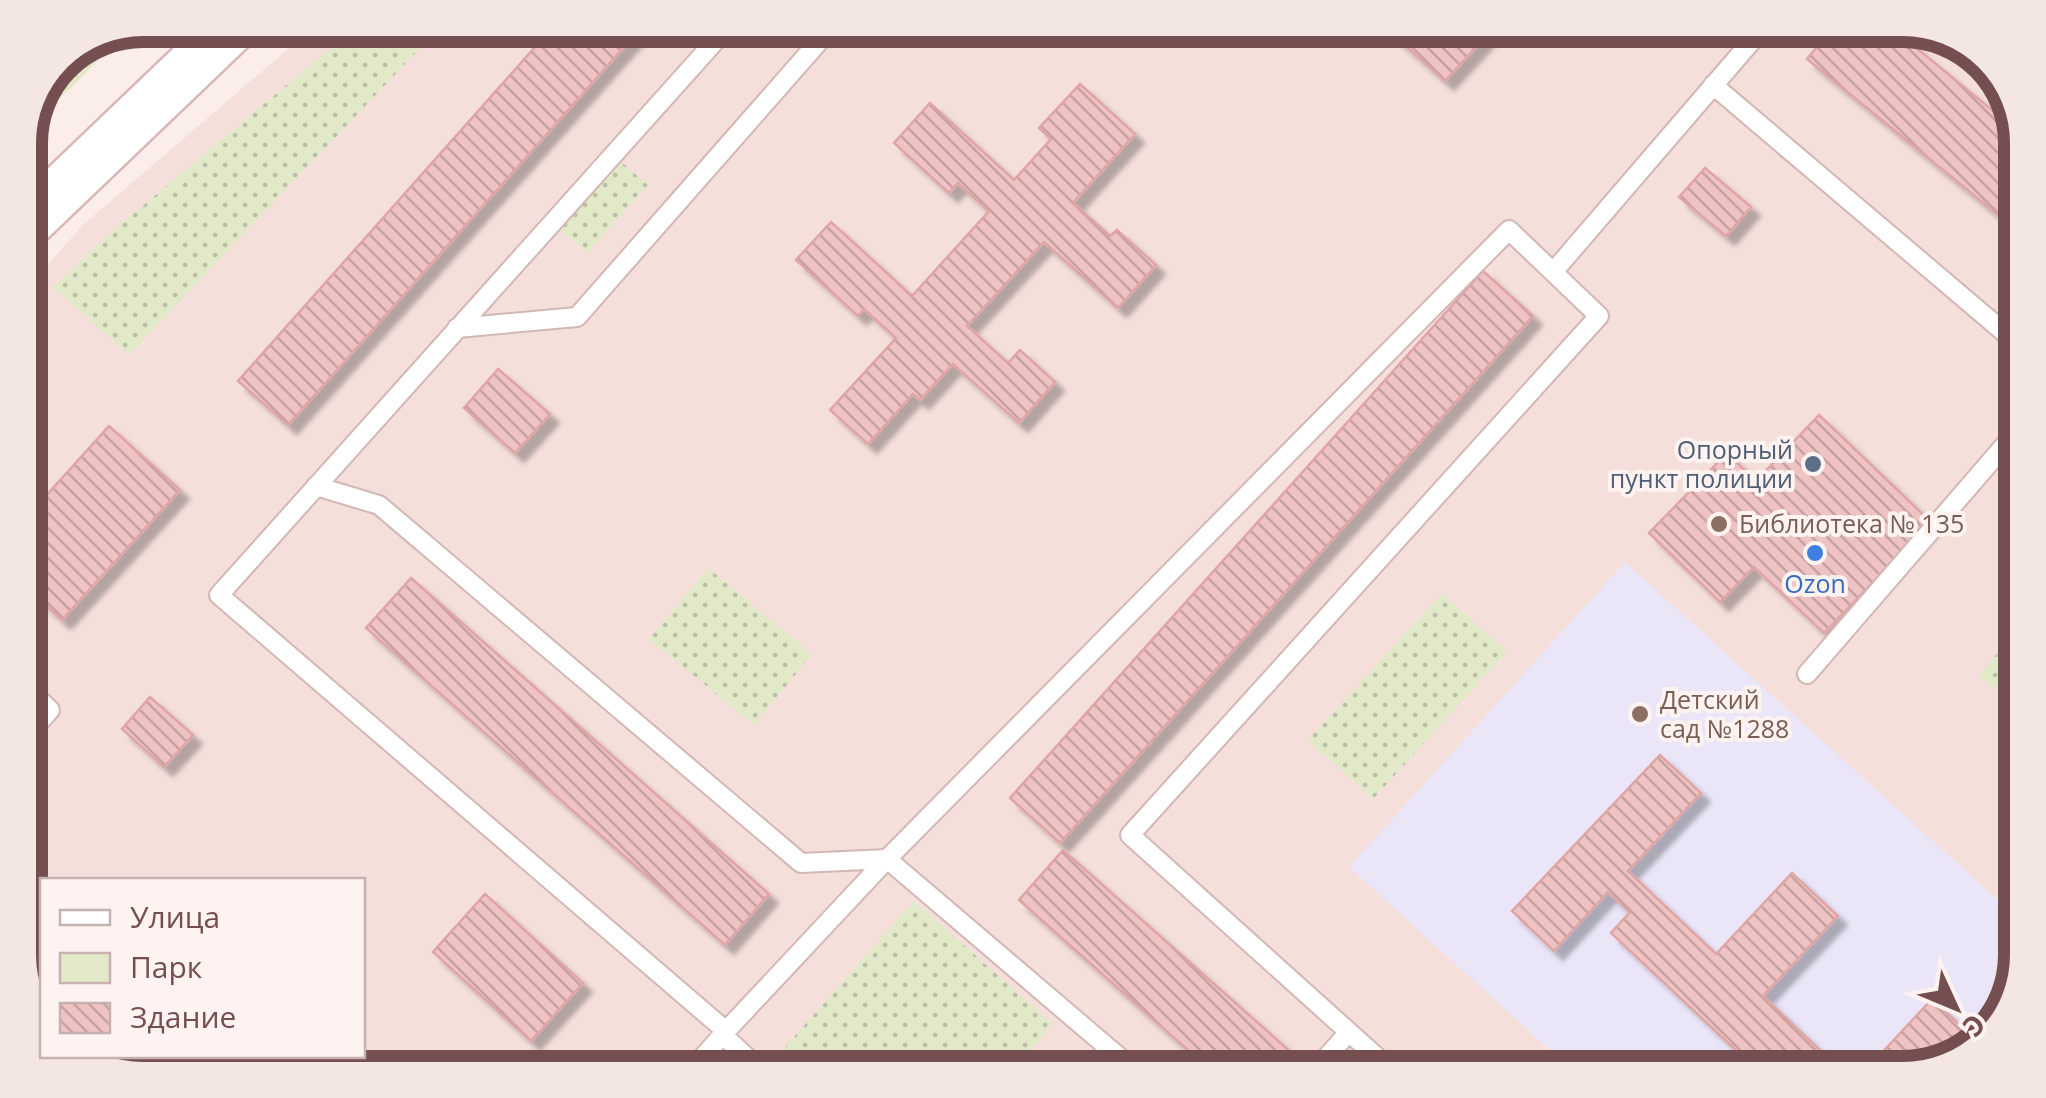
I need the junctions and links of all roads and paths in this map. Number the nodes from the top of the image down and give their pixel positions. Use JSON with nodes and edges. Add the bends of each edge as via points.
{"nodes":[{"id":1,"x":216,"y":42,"type":"edge"},
{"id":2,"x":714,"y":42,"type":"edge"},
{"id":3,"x":818,"y":42,"type":"edge"},
{"id":4,"x":1751,"y":42,"type":"edge"},
{"id":5,"x":1713,"y":85,"type":"junction"},
{"id":6,"x":43,"y":208,"type":"edge"},
{"id":7,"x":1554,"y":270,"type":"junction"},
{"id":8,"x":457,"y":328,"type":"junction"},
{"id":9,"x":2003,"y":331,"type":"edge"},
{"id":10,"x":2003,"y":446,"type":"edge"},
{"id":11,"x":316,"y":486,"type":"junction"},
{"id":12,"x":1807,"y":674,"type":"dead end"},
{"id":13,"x":888,"y":859,"type":"junction"},
{"id":14,"x":1349,"y":1032,"type":"junction"},
{"id":15,"x":725,"y":1033,"type":"junction"},
{"id":16,"x":704,"y":1056,"type":"edge"},
{"id":17,"x":747,"y":1056,"type":"edge"},
{"id":18,"x":1118,"y":1056,"type":"edge"},
{"id":19,"x":1328,"y":1056,"type":"edge"},
{"id":20,"x":1375,"y":1056,"type":"edge"}],
"edges":[{"from":1,"to":6,"type":"main road"},
{"from":2,"to":8,"type":"lane"},
{"from":3,"to":8,"type":"lane","via":[[577,317]]},
{"from":4,"to":5,"type":"lane"},
{"from":5,"to":7,"type":"lane"},
{"from":5,"to":9,"type":"lane"},
{"from":7,"to":13,"type":"lane","via":[[1509,230]]},
{"from":7,"to":14,"type":"lane","via":[[1599,316],[1130,835]]},
{"from":8,"to":11,"type":"lane"},
{"from":10,"to":12,"type":"lane"},
{"from":11,"to":13,"type":"lane","via":[[379,505],[801,864]]},
{"from":11,"to":15,"type":"lane","via":[[219,595]]},
{"from":13,"to":15,"type":"lane"},
{"from":13,"to":18,"type":"lane"},
{"from":14,"to":19,"type":"lane"},
{"from":14,"to":20,"type":"lane"},
{"from":15,"to":16,"type":"lane"},
{"from":15,"to":17,"type":"lane"}]}
